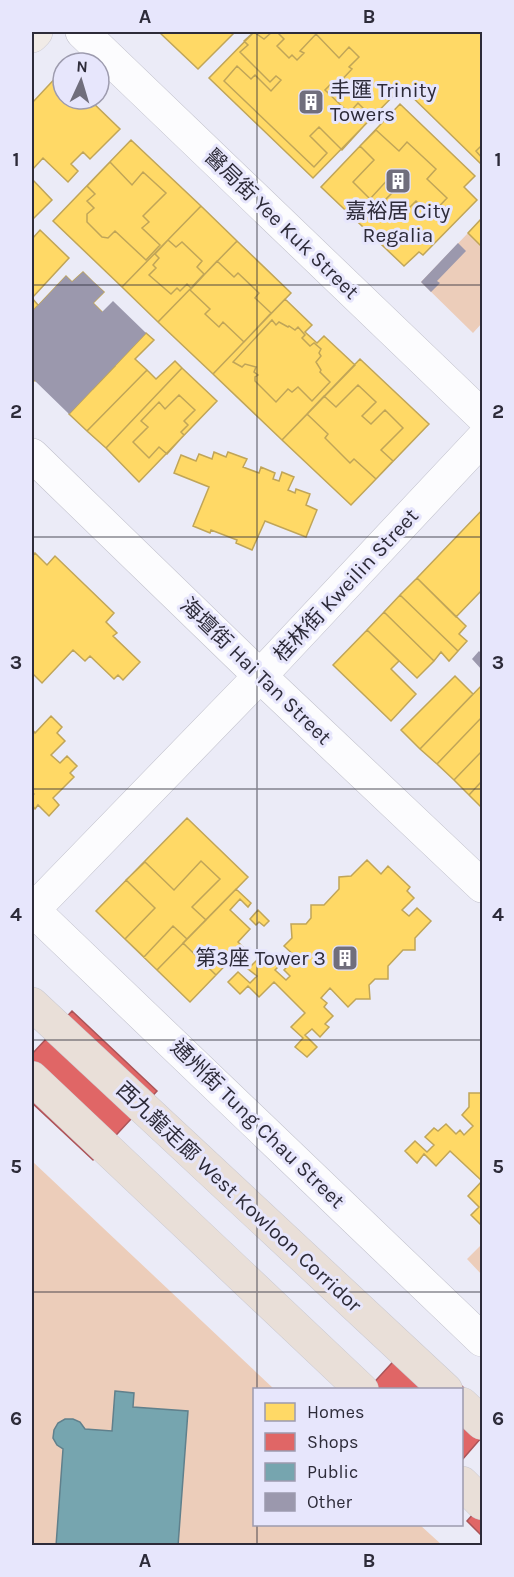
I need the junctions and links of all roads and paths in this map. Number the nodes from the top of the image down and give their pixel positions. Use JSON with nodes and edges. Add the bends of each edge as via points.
{"nodes":[{"id":1,"x":36,"y":32,"type":"edge"},
{"id":2,"x":82,"y":32,"type":"edge"},
{"id":3,"x":32,"y":36,"type":"edge"},
{"id":4,"x":483,"y":416,"type":"edge"},
{"id":5,"x":483,"y":439,"type":"edge"},
{"id":6,"x":32,"y":455,"type":"edge"},
{"id":7,"x":260,"y":676,"type":"junction"},
{"id":8,"x":483,"y":886,"type":"edge"},
{"id":9,"x":32,"y":910,"type":"edge"},
{"id":10,"x":32,"y":1004,"type":"edge"},
{"id":11,"x":32,"y":1078,"type":"edge"},
{"id":12,"x":483,"y":1340,"type":"edge"},
{"id":13,"x":361,"y":1388,"type":"edge"},
{"id":14,"x":445,"y":1388,"type":"edge"},
{"id":15,"x":463,"y":1405,"type":"edge"},
{"id":16,"x":483,"y":1423,"type":"edge"},
{"id":17,"x":463,"y":1484,"type":"edge"},
{"id":18,"x":483,"y":1503,"type":"edge"}],
"edges":[{"from":1,"to":3,"type":"main road"},
{"from":2,"to":4,"type":"street","name":"醫局街 Yee Kuk Street"},
{"from":5,"to":7,"type":"street","name":"桂林街 Kweilin Street"},
{"from":6,"to":7,"type":"street","name":"海壇街 Hai Tan Street"},
{"from":7,"to":8,"type":"street","name":"海壇街 Hai Tan Street"},
{"from":7,"to":9,"type":"street","name":"桂林街 Kweilin Street"},
{"from":9,"to":12,"type":"street","name":"通州街 Tung Chau Street"},
{"from":10,"to":14,"type":"highway","name":"西九龍走廊 West Kowloon Corridor"},
{"from":11,"to":13,"type":"highway"},
{"from":15,"to":16,"type":"highway"},
{"from":17,"to":18,"type":"highway"}]}
